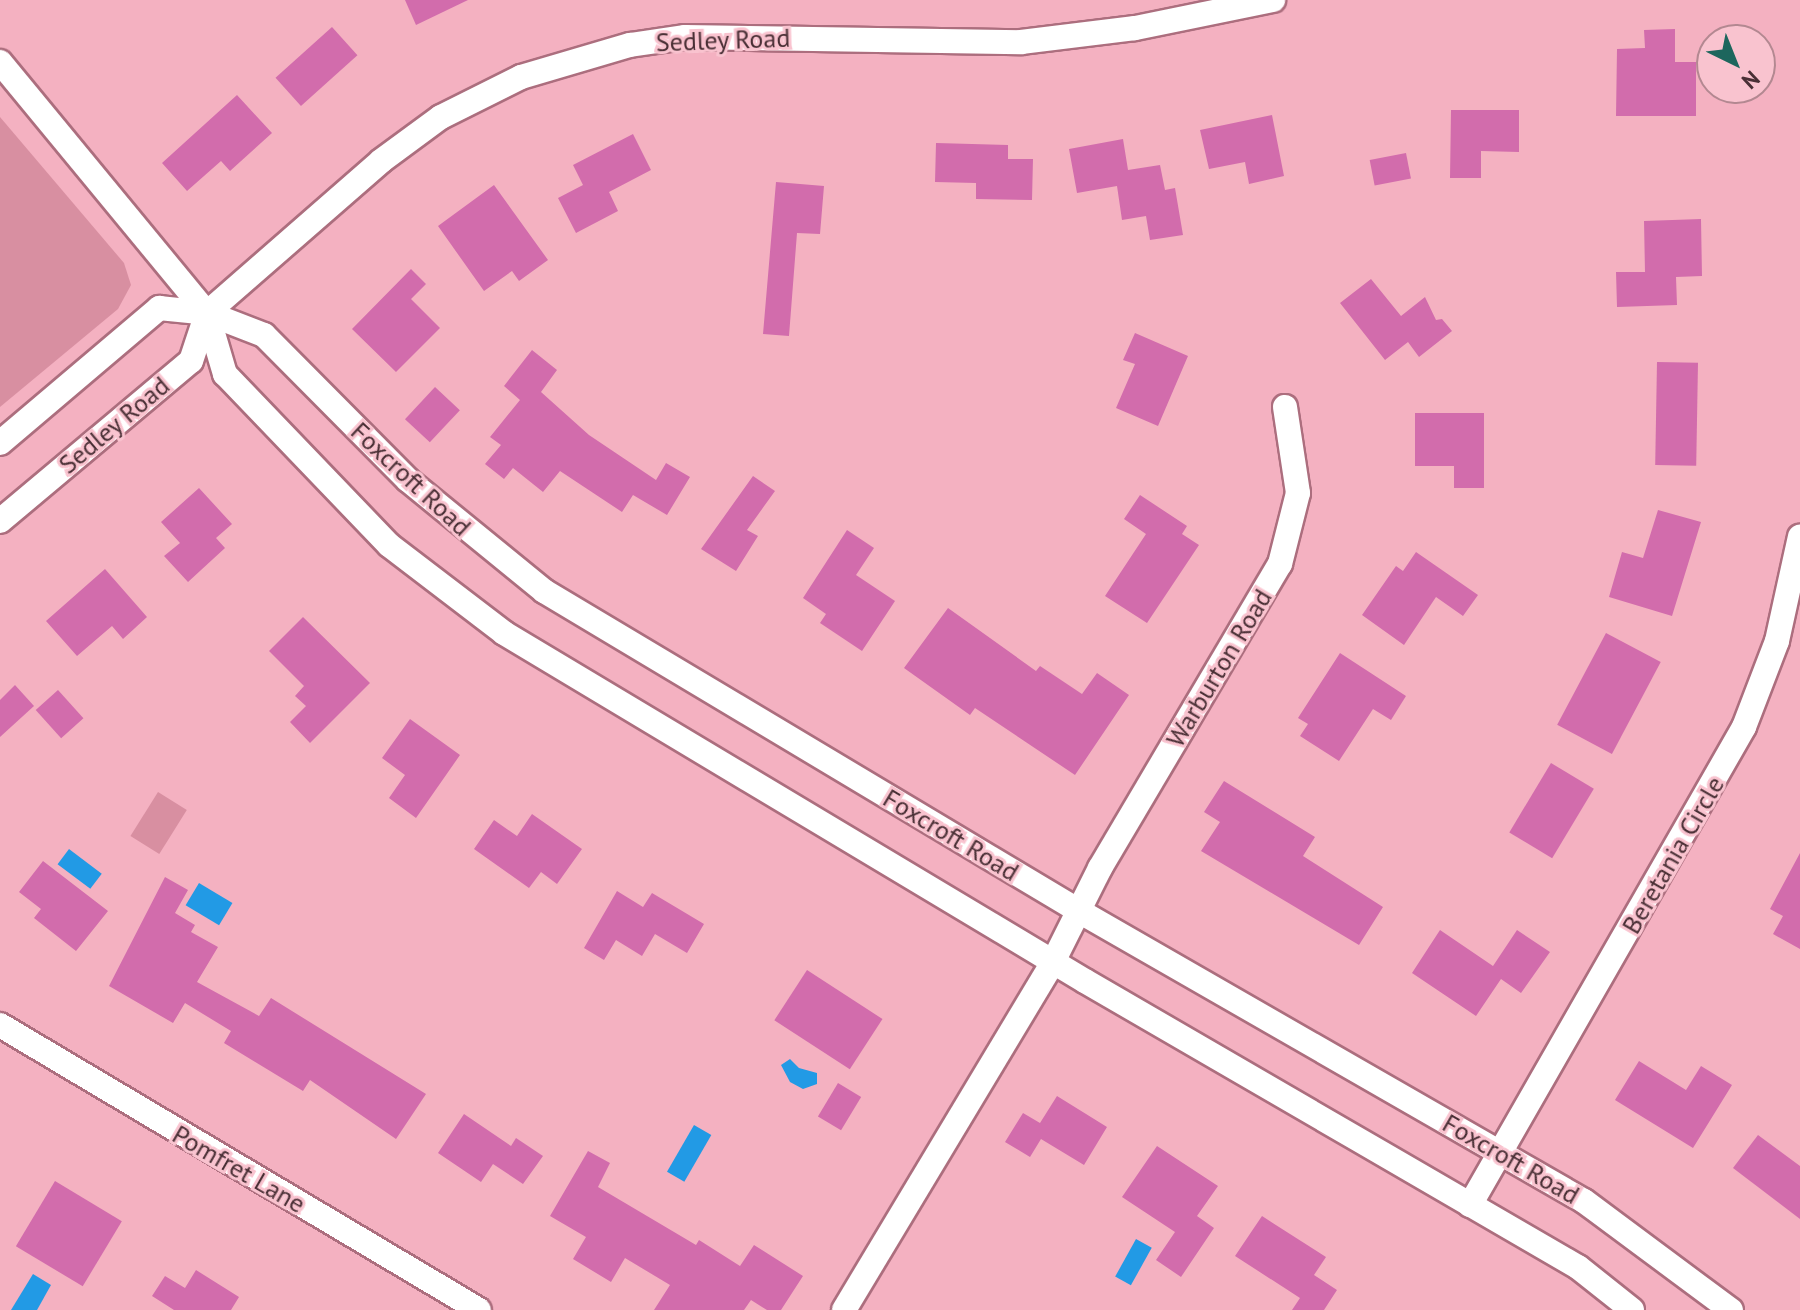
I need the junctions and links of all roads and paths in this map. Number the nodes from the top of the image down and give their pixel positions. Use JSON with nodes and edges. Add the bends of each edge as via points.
{"nodes":[{"id":1,"x":1273,"y":0,"type":"edge"},
{"id":2,"x":0,"y":62,"type":"edge"},
{"id":3,"x":207,"y":313,"type":"junction"},
{"id":4,"x":1285,"y":407,"type":"dead end"},
{"id":5,"x":0,"y":443,"type":"edge"},
{"id":6,"x":0,"y":521,"type":"edge"},
{"id":7,"x":1800,"y":536,"type":"edge"},
{"id":8,"x":1079,"y":911,"type":"junction"},
{"id":9,"x":1053,"y":962,"type":"junction"},
{"id":10,"x":0,"y":1025,"type":"edge"},
{"id":11,"x":1500,"y":1156,"type":"junction"},
{"id":12,"x":1470,"y":1205,"type":"junction"},
{"id":13,"x":479,"y":1310,"type":"edge"},
{"id":14,"x":844,"y":1310,"type":"edge"},
{"id":15,"x":1632,"y":1310,"type":"edge"},
{"id":16,"x":1731,"y":1310,"type":"edge"}],
"edges":[{"from":1,"to":3,"type":"street","name":"Sedley Road","via":[[1064,39],[934,43],[717,35],[630,45],[566,60],[441,117],[381,161]]},
{"from":2,"to":3,"type":"street","name":"Foxcroft Road"},
{"from":3,"to":5,"type":"street","via":[[159,308]]},
{"from":3,"to":6,"type":"street","name":"Sedley Road","via":[[191,361]]},
{"from":3,"to":8,"type":"street","name":"Foxcroft Road","via":[[264,335],[408,480],[544,591]]},
{"from":3,"to":9,"type":"street","name":"Foxcroft Road","via":[[225,374],[389,545],[504,633]]},
{"from":4,"to":8,"type":"street","name":"Warburton Road","via":[[1298,493],[1280,564]]},
{"from":7,"to":11,"type":"street","name":"Beretania Circle","via":[[1777,641],[1744,727]]},
{"from":8,"to":9,"type":"street","name":"Warburton Road"},
{"from":8,"to":11,"type":"street","name":"Foxcroft Road"},
{"from":9,"to":12,"type":"street","name":"Foxcroft Road"},
{"from":9,"to":14,"type":"street"},
{"from":10,"to":13,"type":"street","name":"Pomfret Lane"},
{"from":11,"to":12,"type":"street","name":"Beretania Circle"},
{"from":11,"to":16,"type":"street","name":"Foxcroft Road","via":[[1584,1201]]},
{"from":12,"to":15,"type":"street","name":"Foxcroft Road","via":[[1578,1267]]}]}
